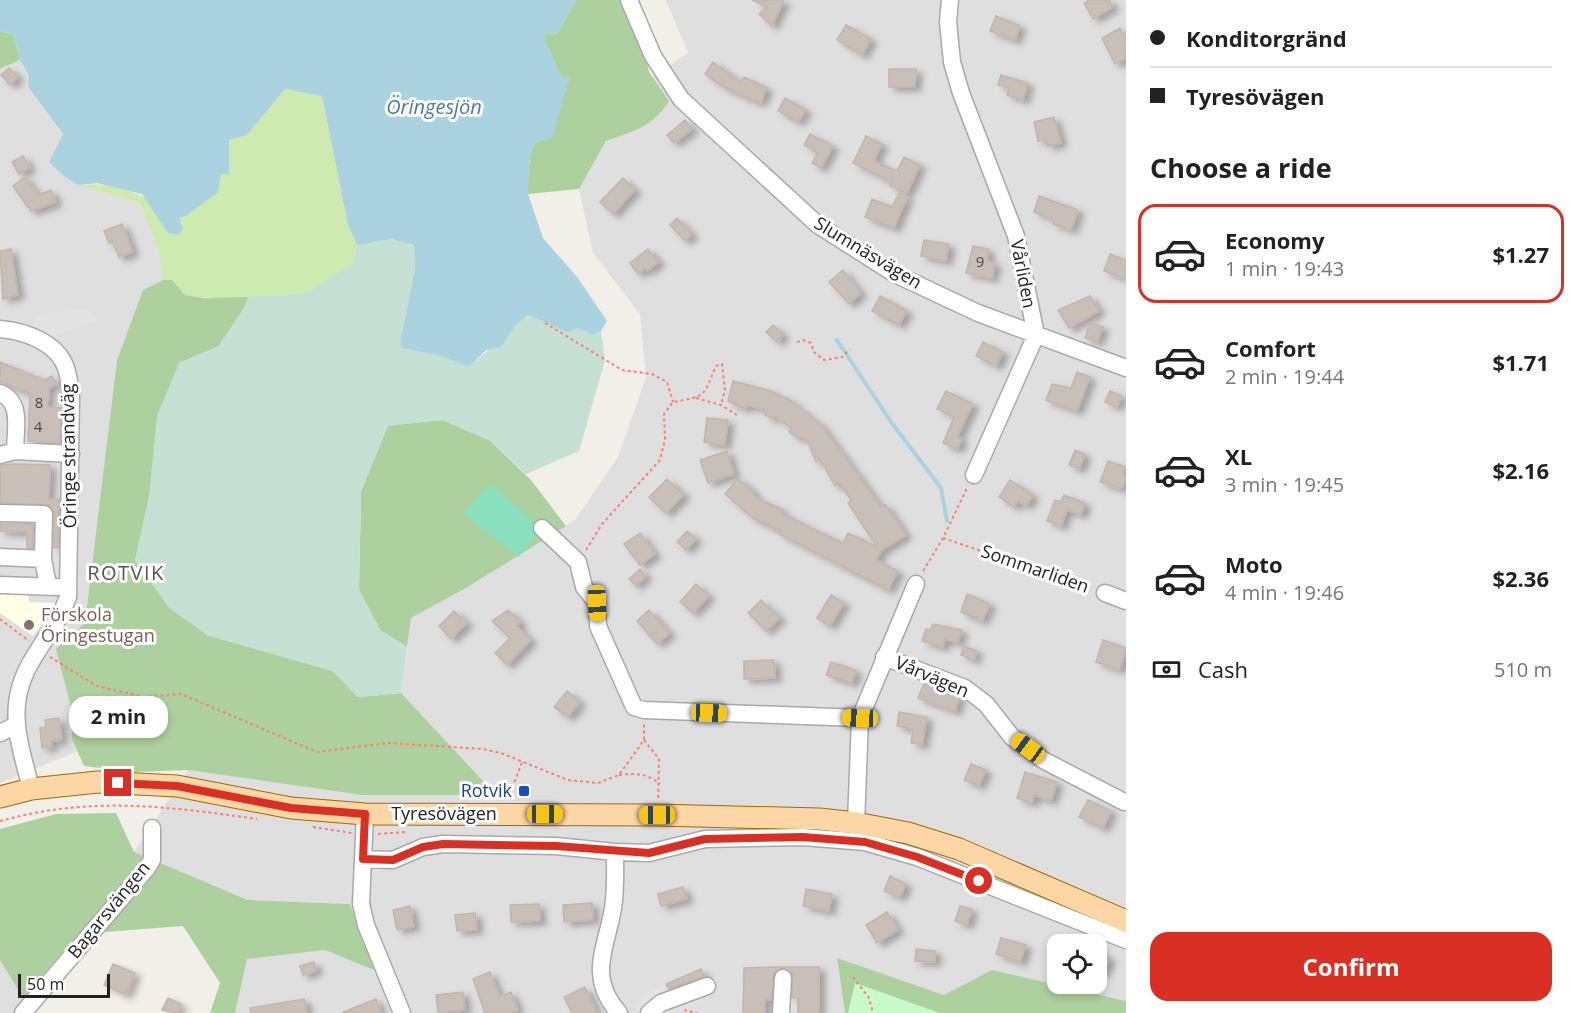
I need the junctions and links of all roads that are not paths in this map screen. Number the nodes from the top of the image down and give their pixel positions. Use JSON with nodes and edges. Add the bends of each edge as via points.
{"nodes":[{"id":1,"x":629,"y":0,"type":"edge"},
{"id":2,"x":950,"y":0,"type":"edge"},
{"id":3,"x":0,"y":329,"type":"edge"},
{"id":4,"x":1036,"y":335,"type":"junction"},
{"id":5,"x":1126,"y":368,"type":"edge"},
{"id":6,"x":0,"y":393,"type":"edge"},
{"id":7,"x":7,"y":453,"type":"edge"},
{"id":8,"x":71,"y":454,"type":"junction"},
{"id":9,"x":974,"y":476,"type":"road end"},
{"id":10,"x":0,"y":513,"type":"edge"},
{"id":11,"x":542,"y":528,"type":"dead end"},
{"id":12,"x":0,"y":557,"type":"edge"},
{"id":13,"x":43,"y":559,"type":"junction"},
{"id":14,"x":916,"y":584,"type":"road end"},
{"id":15,"x":0,"y":585,"type":"edge"},
{"id":16,"x":48,"y":586,"type":"junction"},
{"id":17,"x":68,"y":589,"type":"junction"},
{"id":18,"x":1105,"y":593,"type":"road end"},
{"id":19,"x":1126,"y":601,"type":"edge"},
{"id":20,"x":884,"y":657,"type":"junction"},
{"id":21,"x":860,"y":718,"type":"junction"},
{"id":22,"x":16,"y":725,"type":"junction"},
{"id":23,"x":0,"y":733,"type":"edge"},
{"id":24,"x":31,"y":789,"type":"junction"},
{"id":25,"x":0,"y":797,"type":"edge"},
{"id":26,"x":1124,"y":802,"type":"dead end"},
{"id":27,"x":856,"y":823,"type":"junction"},
{"id":28,"x":365,"y":824,"type":"junction"},
{"id":29,"x":152,"y":828,"type":"dead end"},
{"id":30,"x":615,"y":852,"type":"junction"},
{"id":31,"x":363,"y":859,"type":"junction"},
{"id":32,"x":1126,"y":921,"type":"edge"},
{"id":33,"x":1126,"y":940,"type":"edge"},
{"id":34,"x":783,"y":978,"type":"dead end"},
{"id":35,"x":707,"y":986,"type":"dead end"},
{"id":36,"x":23,"y":1013,"type":"edge"},
{"id":37,"x":402,"y":1013,"type":"edge"},
{"id":38,"x":619,"y":1013,"type":"edge"},
{"id":39,"x":649,"y":1013,"type":"edge"},
{"id":40,"x":781,"y":1013,"type":"edge"}],
"edges":[{"from":1,"to":4,"type":"street","name":"Slumnäsvägen","via":[[653,56],[681,99],[818,225],[895,274]]},
{"from":2,"to":4,"type":"street","name":"Vårliden","via":[[952,62],[1016,236]]},
{"from":3,"to":8,"type":"street","name":"Öringe strandväg","via":[[36,337],[66,366],[71,396]]},
{"from":4,"to":5,"type":"street","name":"Slumnäsvägen"},
{"from":4,"to":9,"type":"street"},
{"from":6,"to":7,"type":"street","via":[[15,404]]},
{"from":7,"to":8,"type":"street"},
{"from":8,"to":17,"type":"street","name":"Öringe strandväg"},
{"from":10,"to":13,"type":"street","name":"Öringe strandväg","via":[[44,514]]},
{"from":11,"to":21,"type":"street","via":[[578,562],[584,587],[597,603],[598,626],[634,707]]},
{"from":12,"to":13,"type":"street"},
{"from":13,"to":16,"type":"street","name":"Öringe strandväg"},
{"from":14,"to":20,"type":"street","name":"Vårvägen"},
{"from":15,"to":16,"type":"street"},
{"from":16,"to":17,"type":"street"},
{"from":17,"to":22,"type":"street","name":"Öringe strandväg","via":[[64,608],[20,683],[15,702]]},
{"from":18,"to":19,"type":"street","name":"Sommarliden"},
{"from":20,"to":21,"type":"street","name":"Vårvägen"},
{"from":20,"to":26,"type":"street","name":"Vårvägen","via":[[965,688],[986,704],[1012,737],[1035,754]]},
{"from":21,"to":27,"type":"street","name":"Vårvägen"},
{"from":22,"to":23,"type":"street"},
{"from":22,"to":24,"type":"street","name":"Öringe strandväg"},
{"from":24,"to":25,"type":"main road","name":"Tyresövägen"},
{"from":24,"to":28,"type":"main road","name":"Tyresövägen","via":[[98,782],[177,786]]},
{"from":27,"to":28,"type":"main road","name":"Tyresövägen","via":[[657,815]]},
{"from":27,"to":32,"type":"main road","name":"Tyresövägen","via":[[908,832],[959,849]]},
{"from":28,"to":31,"type":"street"},
{"from":29,"to":36,"type":"street","name":"Bagarsvängen","via":[[152,860],[147,868]]},
{"from":30,"to":31,"type":"street","via":[[556,846],[443,844],[423,847],[393,860]]},
{"from":30,"to":33,"type":"street","via":[[649,853],[705,839],[803,837],[865,842],[917,857]]},
{"from":30,"to":38,"type":"street","via":[[613,910],[601,963],[606,992]]},
{"from":31,"to":37,"type":"street","via":[[361,904],[366,925]]},
{"from":34,"to":40,"type":"street"},
{"from":35,"to":39,"type":"street","via":[[661,1004]]}]}
